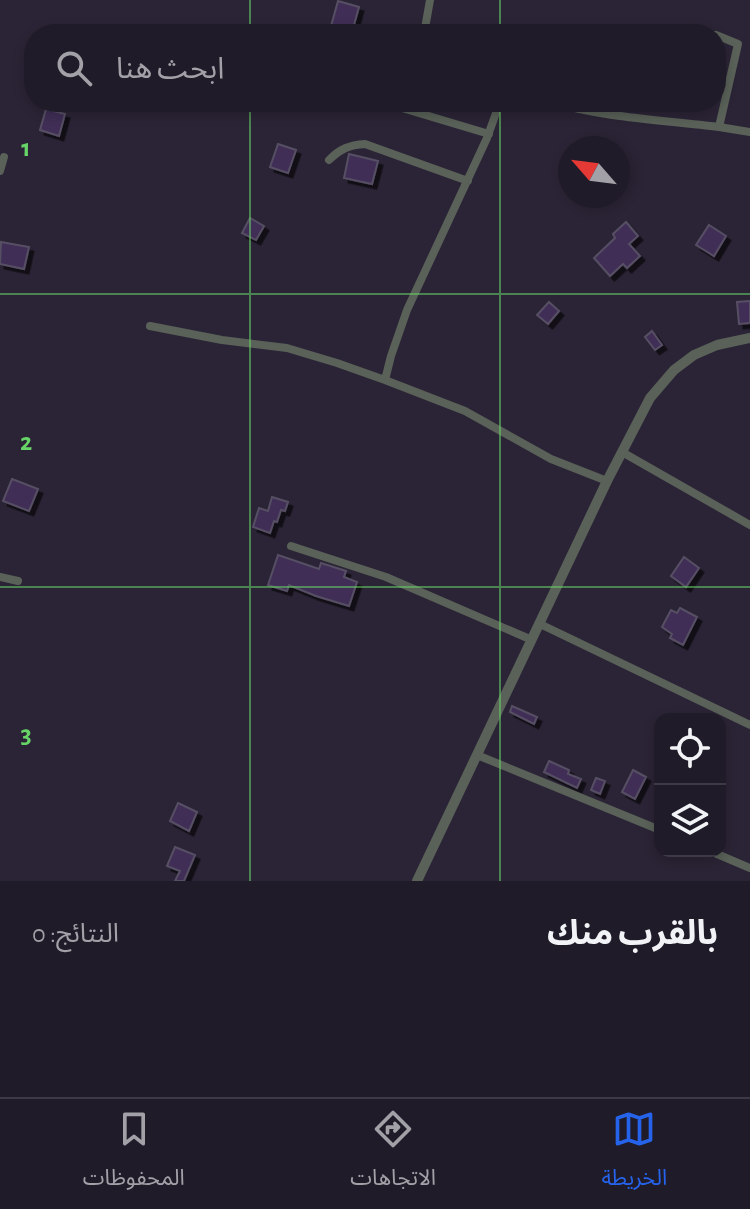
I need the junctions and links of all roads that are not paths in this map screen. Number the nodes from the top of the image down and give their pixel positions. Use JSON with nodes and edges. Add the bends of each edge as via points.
{"nodes":[{"id":1,"x":430,"y":0,"type":"edge"},
{"id":2,"x":426,"y":24,"type":"edge"},
{"id":3,"x":726,"y":39,"type":"edge"},
{"id":4,"x":726,"y":96,"type":"edge"},
{"id":5,"x":415,"y":112,"type":"edge"},
{"id":6,"x":497,"y":112,"type":"edge"},
{"id":7,"x":596,"y":112,"type":"edge"},
{"id":8,"x":722,"y":112,"type":"edge"},
{"id":9,"x":719,"y":127,"type":"junction"},
{"id":10,"x":750,"y":132,"type":"edge"},
{"id":11,"x":489,"y":134,"type":"junction"},
{"id":12,"x":4,"y":157,"type":"dead end"},
{"id":13,"x":329,"y":160,"type":"dead end"},
{"id":14,"x":0,"y":171,"type":"edge"},
{"id":15,"x":468,"y":181,"type":"junction"},
{"id":16,"x":150,"y":326,"type":"dead end"},
{"id":17,"x":750,"y":338,"type":"edge"},
{"id":18,"x":385,"y":380,"type":"junction"},
{"id":19,"x":622,"y":452,"type":"junction"},
{"id":20,"x":607,"y":481,"type":"junction"},
{"id":21,"x":750,"y":525,"type":"edge"},
{"id":22,"x":291,"y":546,"type":"dead end"},
{"id":23,"x":0,"y":577,"type":"edge"},
{"id":24,"x":18,"y":581,"type":"dead end"},
{"id":25,"x":540,"y":624,"type":"junction"},
{"id":26,"x":532,"y":640,"type":"junction"},
{"id":27,"x":750,"y":725,"type":"edge"},
{"id":28,"x":477,"y":755,"type":"junction"},
{"id":29,"x":654,"y":828,"type":"edge"},
{"id":30,"x":724,"y":857,"type":"edge"},
{"id":31,"x":750,"y":868,"type":"edge"},
{"id":32,"x":417,"y":881,"type":"edge"}],
"edges":[{"from":1,"to":2,"type":"street"},
{"from":3,"to":4,"type":"street","via":[[738,44]]},
{"from":5,"to":11,"type":"street"},
{"from":6,"to":11,"type":"street"},
{"from":7,"to":9,"type":"street"},
{"from":8,"to":9,"type":"street"},
{"from":9,"to":10,"type":"street"},
{"from":11,"to":15,"type":"street"},
{"from":12,"to":14,"type":"street"},
{"from":13,"to":15,"type":"street","via":[[339,150],[365,144]]},
{"from":15,"to":18,"type":"street","via":[[407,310]]},
{"from":16,"to":18,"type":"street","via":[[287,348]]},
{"from":17,"to":19,"type":"street","via":[[706,349],[674,370],[650,398]]},
{"from":18,"to":20,"type":"street","via":[[465,411],[551,459]]},
{"from":19,"to":20,"type":"street"},
{"from":19,"to":21,"type":"street"},
{"from":20,"to":25,"type":"street"},
{"from":22,"to":26,"type":"street","via":[[386,577]]},
{"from":23,"to":24,"type":"street"},
{"from":25,"to":26,"type":"street"},
{"from":25,"to":27,"type":"street"},
{"from":26,"to":28,"type":"street"},
{"from":28,"to":29,"type":"street"},
{"from":28,"to":32,"type":"street"},
{"from":30,"to":31,"type":"street"}]}
